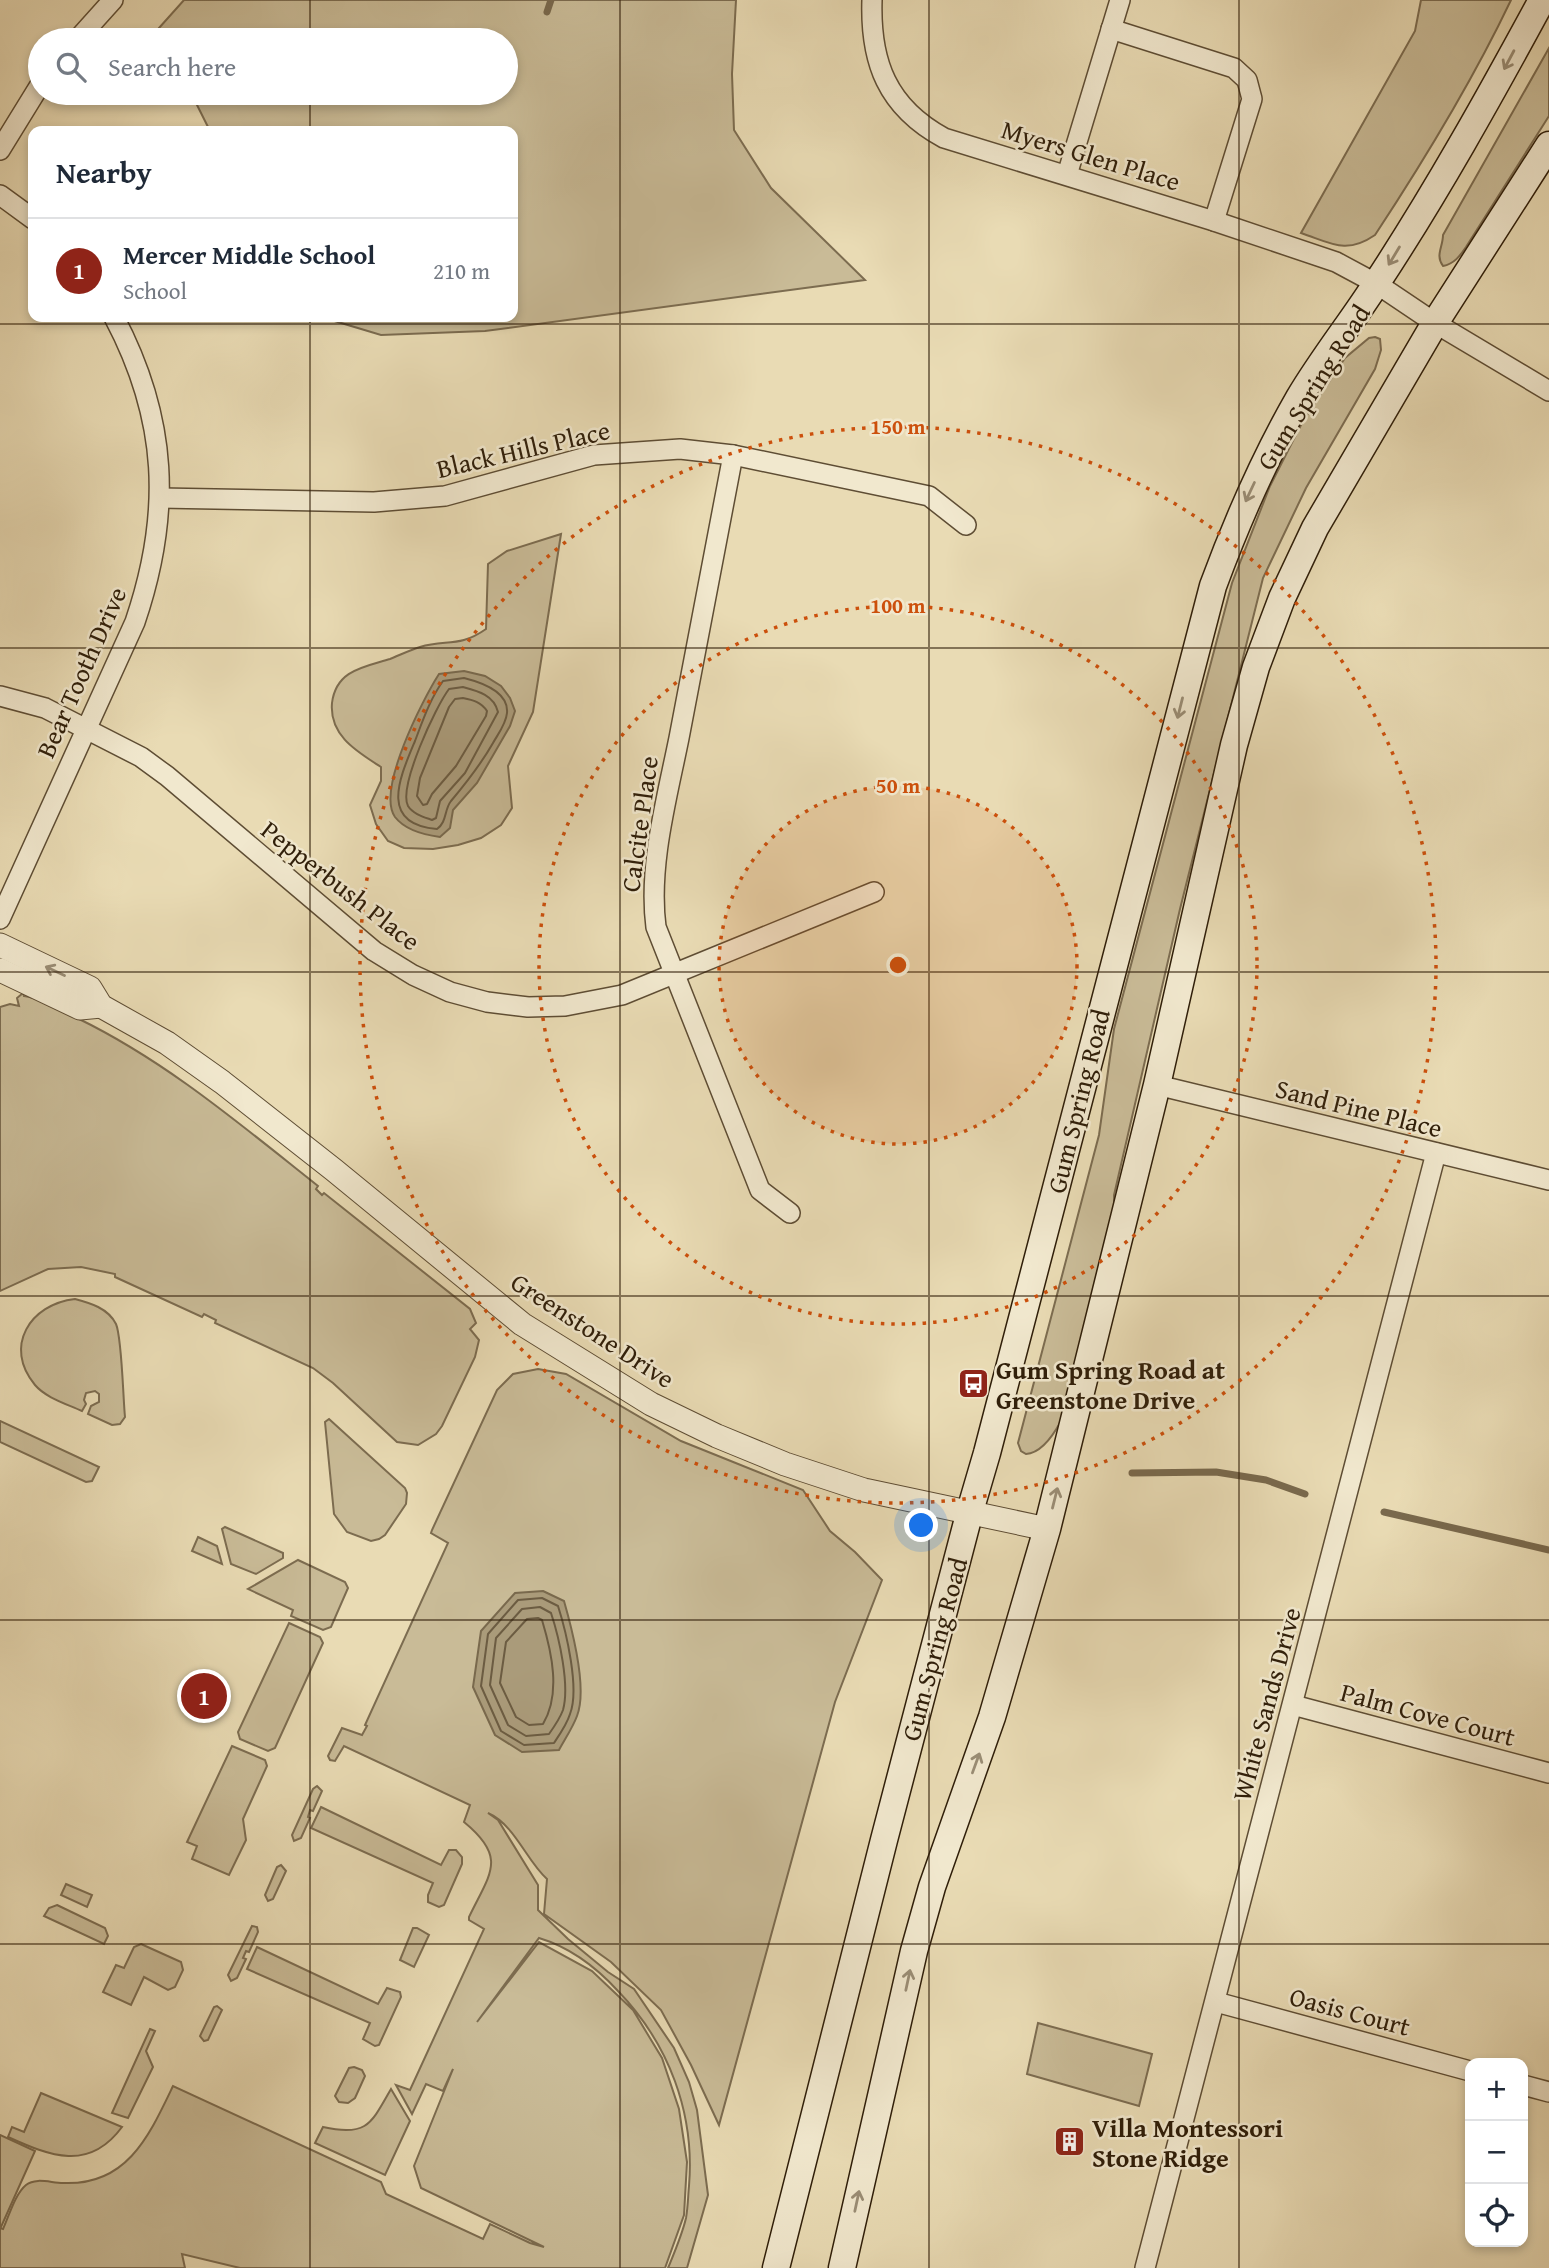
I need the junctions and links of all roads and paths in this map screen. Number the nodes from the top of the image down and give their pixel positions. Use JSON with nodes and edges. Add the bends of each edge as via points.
{"nodes":[{"id":1,"x":113,"y":0,"type":"edge"},
{"id":2,"x":873,"y":0,"type":"edge"},
{"id":3,"x":1120,"y":0,"type":"edge"},
{"id":4,"x":1542,"y":0,"type":"edge"},
{"id":5,"x":88,"y":28,"type":"edge"},
{"id":6,"x":1111,"y":29,"type":"junction"},
{"id":7,"x":28,"y":104,"type":"edge"},
{"id":8,"x":1549,"y":145,"type":"edge"},
{"id":9,"x":0,"y":150,"type":"edge"},
{"id":10,"x":1067,"y":175,"type":"junction"},
{"id":11,"x":0,"y":195,"type":"edge"},
{"id":12,"x":28,"y":215,"type":"edge"},
{"id":13,"x":1214,"y":221,"type":"junction"},
{"id":14,"x":1377,"y":284,"type":"junction"},
{"id":15,"x":117,"y":322,"type":"edge"},
{"id":16,"x":1434,"y":323,"type":"junction"},
{"id":17,"x":1549,"y":391,"type":"edge"},
{"id":18,"x":733,"y":455,"type":"junction"},
{"id":19,"x":160,"y":498,"type":"junction"},
{"id":20,"x":967,"y":525,"type":"dead end"},
{"id":21,"x":0,"y":696,"type":"edge"},
{"id":22,"x":86,"y":730,"type":"junction"},
{"id":23,"x":874,"y":892,"type":"dead end"},
{"id":24,"x":0,"y":919,"type":"edge"},
{"id":25,"x":0,"y":945,"type":"edge"},
{"id":26,"x":0,"y":970,"type":"edge"},
{"id":27,"x":675,"y":973,"type":"junction"},
{"id":28,"x":101,"y":1006,"type":"junction"},
{"id":29,"x":1157,"y":1085,"type":"junction"},
{"id":30,"x":1436,"y":1153,"type":"junction"},
{"id":31,"x":1549,"y":1180,"type":"edge"},
{"id":32,"x":790,"y":1213,"type":"dead end"},
{"id":33,"x":970,"y":1511,"type":"junction"},
{"id":34,"x":1047,"y":1529,"type":"junction"},
{"id":35,"x":1293,"y":1705,"type":"junction"},
{"id":36,"x":1549,"y":1773,"type":"edge"},
{"id":37,"x":1216,"y":2002,"type":"junction"},
{"id":38,"x":1465,"y":2070,"type":"edge"},
{"id":39,"x":1528,"y":2086,"type":"edge"},
{"id":40,"x":1549,"y":2092,"type":"edge"},
{"id":41,"x":776,"y":2268,"type":"edge"},
{"id":42,"x":842,"y":2268,"type":"edge"},
{"id":43,"x":1145,"y":2268,"type":"edge"}],
"edges":[{"from":1,"to":5,"type":"street"},
{"from":2,"to":10,"type":"street","name":"Myers Glen Place","via":[[874,52],[892,93],[906,111],[944,138]]},
{"from":3,"to":6,"type":"street"},
{"from":4,"to":14,"type":"main road","name":"Gum Spring Road","one_way":true},
{"from":6,"to":10,"type":"street"},
{"from":6,"to":13,"type":"street","via":[[1234,68],[1247,80],[1252,99]]},
{"from":7,"to":9,"type":"street"},
{"from":8,"to":16,"type":"main road"},
{"from":10,"to":13,"type":"street","name":"Myers Glen Place"},
{"from":11,"to":12,"type":"street"},
{"from":13,"to":14,"type":"street","name":"Myers Glen Place","via":[[1336,262]]},
{"from":14,"to":16,"type":"street","name":"Myers Glen Place"},
{"from":14,"to":33,"type":"main road","name":"Gum Spring Road","one_way":true,"via":[[1300,396],[1266,458],[1213,586]]},
{"from":15,"to":19,"type":"street","name":"Bear Tooth Drive","via":[[145,388],[155,432]]},
{"from":16,"to":17,"type":"street","name":"Myers Glen Place"},
{"from":16,"to":29,"type":"main road","via":[[1315,528],[1256,667]]},
{"from":18,"to":19,"type":"street","name":"Black Hills Place","via":[[663,449],[594,455],[445,496],[374,502]]},
{"from":18,"to":20,"type":"street","name":"Black Hills Place","via":[[929,496]]},
{"from":18,"to":27,"type":"street","name":"Calcite Place","via":[[653,883],[656,927]]},
{"from":19,"to":22,"type":"street","name":"Bear Tooth Drive","via":[[149,582]]},
{"from":21,"to":22,"type":"street","name":"Pepperbush Place","via":[[45,708]]},
{"from":22,"to":24,"type":"street","name":"Bear Tooth Drive"},
{"from":22,"to":27,"type":"street","name":"Pepperbush Place","via":[[141,757],[167,776],[374,951],[450,992],[528,1007],[565,1006],[622,995]]},
{"from":23,"to":27,"type":"street","name":"Pepperbush Place"},
{"from":28,"to":25,"type":"street","name":"Greenstone Drive","one_way":true,"via":[[90,988]]},
{"from":26,"to":28,"type":"street","name":"Greenstone Drive","via":[[80,1008]]},
{"from":27,"to":32,"type":"street","name":"Calcite Place","via":[[760,1190]]},
{"from":28,"to":33,"type":"street","name":"Greenstone Drive","via":[[167,1043],[222,1082],[522,1324],[650,1404],[785,1464],[864,1490]]},
{"from":29,"to":30,"type":"street","name":"Sand Pine Place"},
{"from":34,"to":29,"type":"main road","one_way":true},
{"from":30,"to":31,"type":"street","name":"Sand Pine Place"},
{"from":30,"to":35,"type":"street","name":"White Sands Drive"},
{"from":33,"to":34,"type":"street","name":"Greenstone Drive"},
{"from":33,"to":41,"type":"main road","name":"Gum Spring Road"},
{"from":42,"to":34,"type":"main road","one_way":true,"via":[[932,1886],[996,1704]]},
{"from":35,"to":36,"type":"street","name":"Palm Cove Court"},
{"from":35,"to":37,"type":"street","name":"White Sands Drive"},
{"from":37,"to":38,"type":"street","name":"Oasis Court"},
{"from":37,"to":43,"type":"street","name":"White Sands Drive"},
{"from":39,"to":40,"type":"street"}]}
